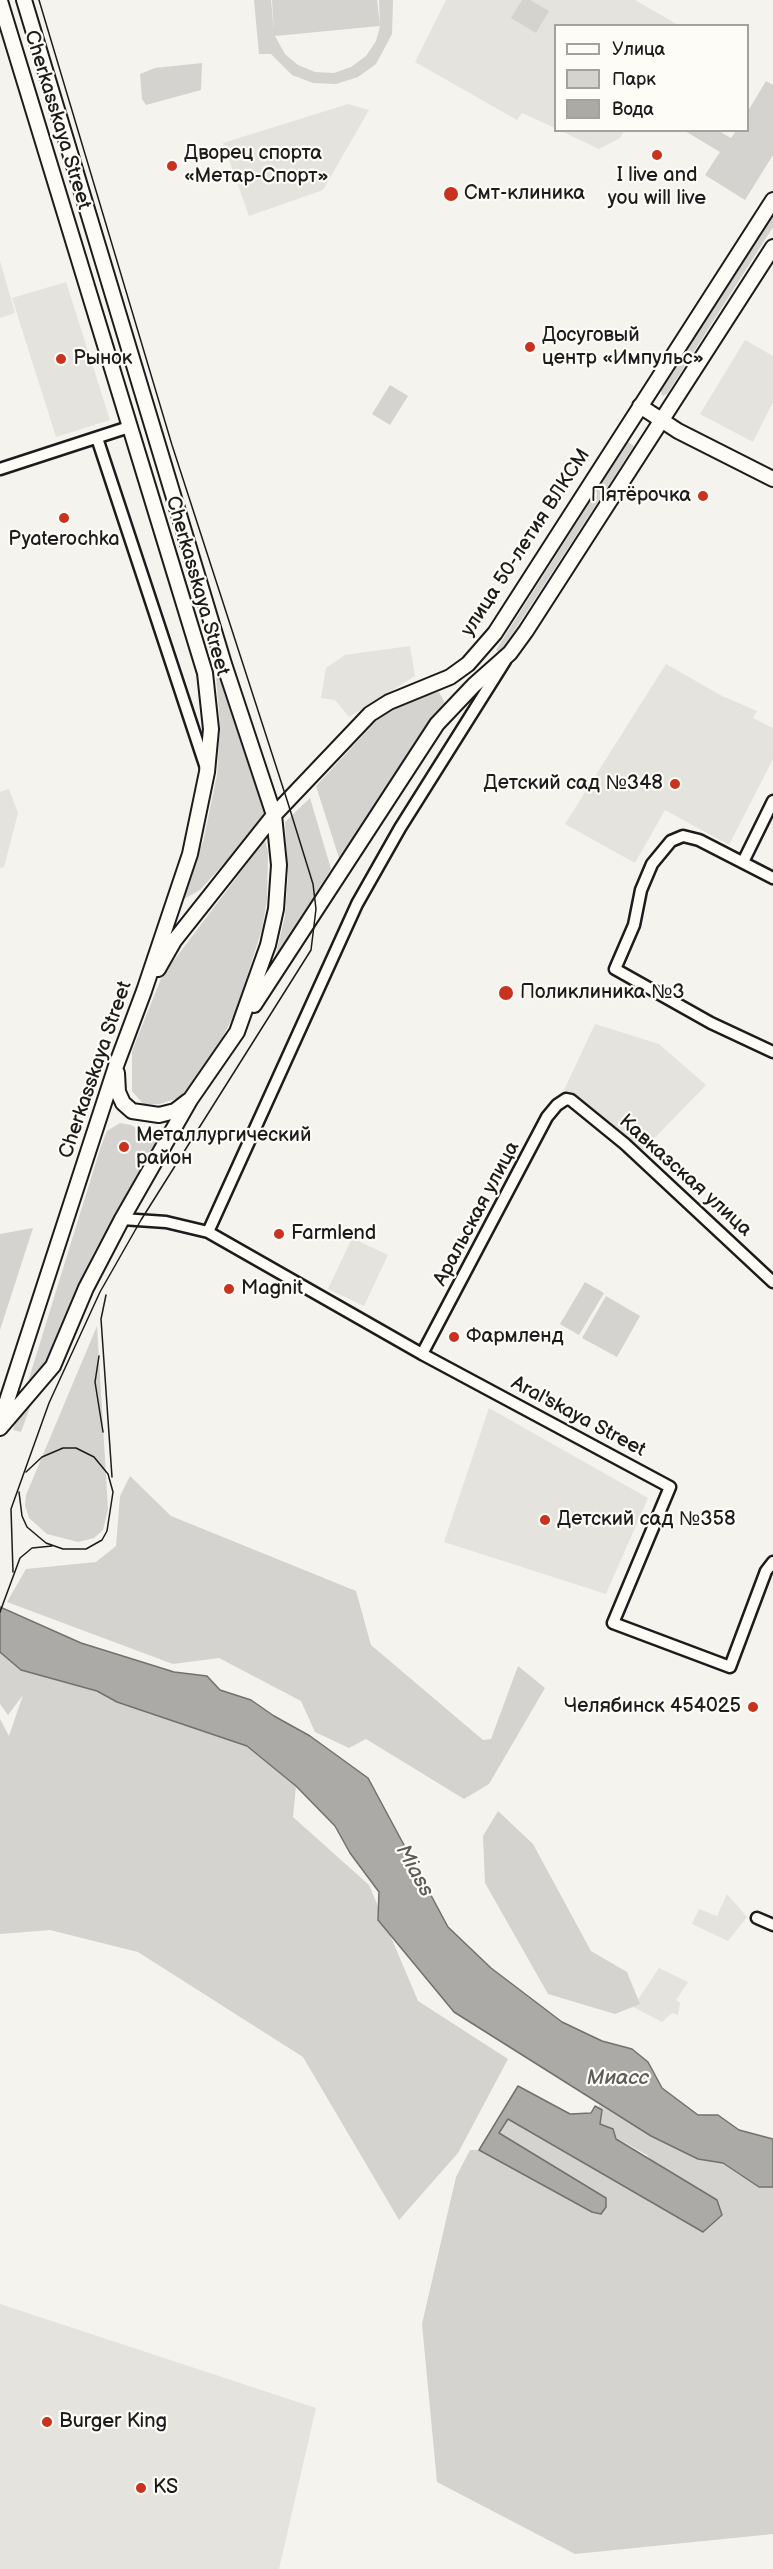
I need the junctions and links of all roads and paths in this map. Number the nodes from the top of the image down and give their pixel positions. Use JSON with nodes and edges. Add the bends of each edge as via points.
{"nodes":[{"id":1,"x":24,"y":0,"type":"edge"},
{"id":2,"x":0,"y":1,"type":"edge"},
{"id":3,"x":773,"y":200,"type":"edge"},
{"id":4,"x":773,"y":247,"type":"edge"},
{"id":5,"x":640,"y":406,"type":"junction"},
{"id":6,"x":150,"y":420,"type":"junction"},
{"id":7,"x":662,"y":421,"type":"junction"},
{"id":8,"x":129,"y":427,"type":"junction"},
{"id":9,"x":97,"y":438,"type":"junction"},
{"id":10,"x":0,"y":469,"type":"edge"},
{"id":11,"x":773,"y":479,"type":"edge"},
{"id":12,"x":510,"y":653,"type":"junction"},
{"id":13,"x":207,"y":772,"type":"junction"},
{"id":14,"x":773,"y":801,"type":"edge"},
{"id":15,"x":274,"y":815,"type":"junction"},
{"id":16,"x":743,"y":862,"type":"junction"},
{"id":17,"x":773,"y":878,"type":"edge"},
{"id":18,"x":144,"y":991,"type":"junction"},
{"id":19,"x":237,"y":1032,"type":"junction"},
{"id":20,"x":773,"y":1052,"type":"edge"},
{"id":21,"x":117,"y":1063,"type":"junction"},
{"id":22,"x":190,"y":1100,"type":"junction"},
{"id":23,"x":571,"y":1100,"type":"joint"},
{"id":24,"x":122,"y":1219,"type":"junction"},
{"id":25,"x":208,"y":1232,"type":"junction"},
{"id":26,"x":773,"y":1282,"type":"edge"},
{"id":27,"x":422,"y":1354,"type":"junction"},
{"id":28,"x":0,"y":1422,"type":"edge"},
{"id":29,"x":0,"y":1428,"type":"edge"},
{"id":30,"x":773,"y":1562,"type":"edge"},
{"id":31,"x":758,"y":1918,"type":"dead end"},
{"id":32,"x":773,"y":1925,"type":"edge"}],
"edges":[{"from":1,"to":6,"type":"main road","name":"Cherkasskaya Street"},
{"from":2,"to":8,"type":"main road","name":"Cherkasskaya Street"},
{"from":3,"to":5,"type":"main road","name":"улица 50-летия ВЛКСМ"},
{"from":4,"to":7,"type":"main road"},
{"from":5,"to":7,"type":"main road"},
{"from":5,"to":15,"type":"main road","name":"улица 50-летия ВЛКСМ","via":[[495,633],[468,664],[450,677],[370,714]]},
{"from":6,"to":8,"type":"main road"},
{"from":6,"to":15,"type":"main road","name":"Cherkasskaya Street"},
{"from":7,"to":11,"type":"main road"},
{"from":7,"to":12,"type":"main road"},
{"from":8,"to":9,"type":"street"},
{"from":8,"to":13,"type":"main road","name":"Cherkasskaya Street","via":[[205,673],[211,729]]},
{"from":9,"to":10,"type":"street"},
{"from":9,"to":13,"type":"street"},
{"from":12,"to":19,"type":"main road","via":[[437,724]]},
{"from":12,"to":25,"type":"street","via":[[357,904]]},
{"from":13,"to":18,"type":"main road","name":"Cherkasskaya Street","via":[[190,854]]},
{"from":14,"to":16,"type":"street"},
{"from":15,"to":18,"type":"main road","name":"улица 50-летия ВЛКСМ","via":[[174,941]]},
{"from":15,"to":19,"type":"main road","name":"Cherkasskaya Street","via":[[279,865],[276,909],[257,981]]},
{"from":16,"to":17,"type":"street"},
{"from":16,"to":20,"type":"street","via":[[699,840],[683,836],[671,841],[652,864],[641,890],[634,925],[615,969],[711,1023]]},
{"from":18,"to":21,"type":"main road","name":"Cherkasskaya Street"},
{"from":19,"to":22,"type":"main road","name":"Cherkasskaya Street"},
{"from":21,"to":22,"type":"main road","via":[[118,1092],[132,1111],[159,1115],[175,1111]]},
{"from":21,"to":28,"type":"main road","name":"Cherkasskaya Street"},
{"from":22,"to":24,"type":"main road","name":"Cherkasskaya Street"},
{"from":23,"to":26,"type":"street","name":"Кавказская улица","via":[[625,1144]]},
{"from":23,"to":27,"type":"street","name":"Аральская улица","via":[[557,1105],[547,1117]]},
{"from":24,"to":25,"type":"street","name":"Aral'skaya Street","via":[[166,1222]]},
{"from":24,"to":29,"type":"main road","name":"Cherkasskaya Street","via":[[86,1288],[53,1366]]},
{"from":25,"to":27,"type":"street","name":"Aral'skaya Street"},
{"from":27,"to":30,"type":"street","name":"Aral'skaya Street","via":[[670,1486],[613,1623],[730,1667],[766,1571]]},
{"from":31,"to":32,"type":"street"}]}
